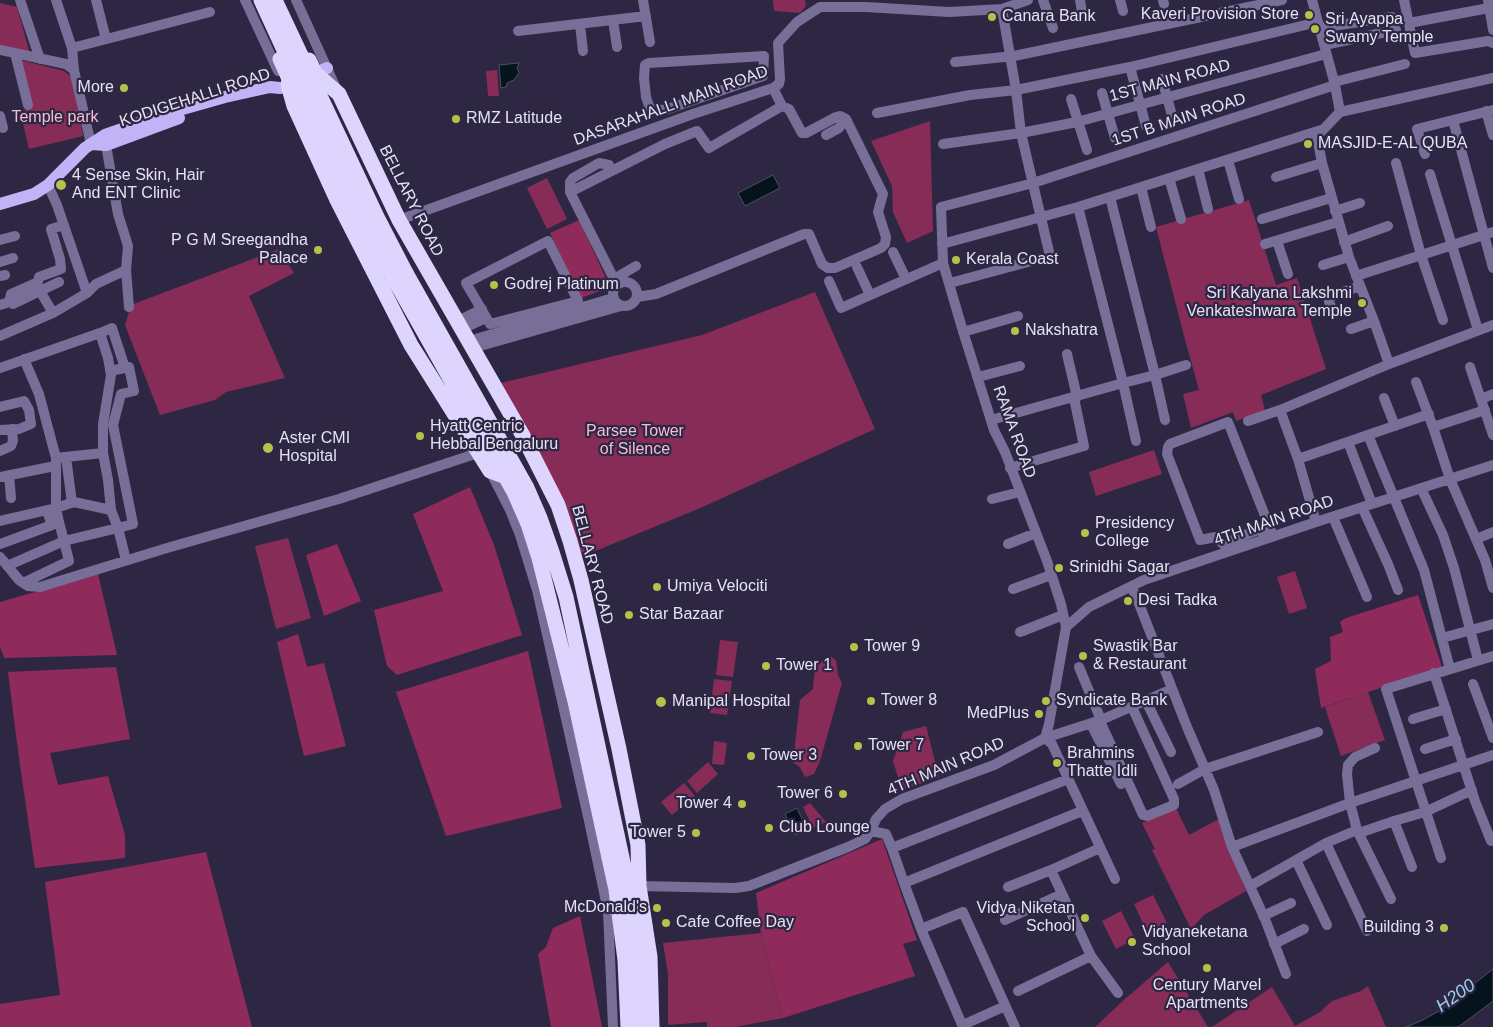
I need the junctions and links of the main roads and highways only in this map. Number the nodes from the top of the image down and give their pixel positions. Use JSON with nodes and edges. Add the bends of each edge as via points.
{"nodes":[{"id":1,"x":256,"y":0,"type":"edge"},
{"id":2,"x":261,"y":0,"type":"edge"},
{"id":3,"x":275,"y":0,"type":"edge"},
{"id":4,"x":281,"y":0,"type":"edge"},
{"id":5,"x":321,"y":70,"type":"junction"},
{"id":6,"x":284,"y":87,"type":"junction"},
{"id":7,"x":92,"y":144,"type":"junction"},
{"id":8,"x":0,"y":204,"type":"edge"},
{"id":9,"x":343,"y":214,"type":"junction"},
{"id":10,"x":396,"y":216,"type":"junction"},
{"id":11,"x":400,"y":276,"type":"junction"},
{"id":12,"x":484,"y":451,"type":"junction"},
{"id":13,"x":506,"y":477,"type":"junction"},
{"id":14,"x":628,"y":1027,"type":"edge"},
{"id":15,"x":641,"y":1027,"type":"edge"},
{"id":16,"x":652,"y":1027,"type":"edge"}],
"edges":[{"from":1,"to":6,"type":"highway","via":[[289,78]]},
{"from":2,"to":11,"type":"highway","name":"BELLARY ROAD","bridge":true,"via":[[363,222]]},
{"from":3,"to":11,"type":"highway","name":"BELLARY ROAD","bridge":true,"via":[[377,217]]},
{"from":4,"to":5,"type":"highway","name":"BELLARY ROAD"},
{"from":5,"to":6,"type":"main road","name":"KODIGEHALLI ROAD"},
{"from":5,"to":10,"type":"highway","name":"BELLARY ROAD","via":[[339,94]]},
{"from":6,"to":7,"type":"main road","via":[[234,95],[165,114],[105,135]]},
{"from":6,"to":7,"type":"main road","name":"KODIGEHALLI ROAD","via":[[271,94],[173,119],[106,145]]},
{"from":6,"to":9,"type":"highway"},
{"from":7,"to":8,"type":"main road","via":[[48,185],[34,194]]},
{"from":9,"to":10,"type":"highway","via":[[347,199],[359,191],[371,192]]},
{"from":9,"to":12,"type":"highway","via":[[411,345]]},
{"from":10,"to":16,"type":"highway","name":"BELLARY ROAD","via":[[542,472],[570,541],[638,845],[639,886],[650,958]]},
{"from":11,"to":12,"type":"highway","name":"BELLARY ROAD"},
{"from":11,"to":15,"type":"highway","name":"BELLARY ROAD","via":[[526,488],[555,561],[566,597],[629,890],[638,953]]},
{"from":12,"to":13,"type":"highway","name":"BELLARY ROAD"},
{"from":12,"to":13,"type":"highway","via":[[490,471]]},
{"from":13,"to":14,"type":"highway","name":"BELLARY ROAD","via":[[528,524],[547,585],[597,831],[616,890],[625,960]]}]}
